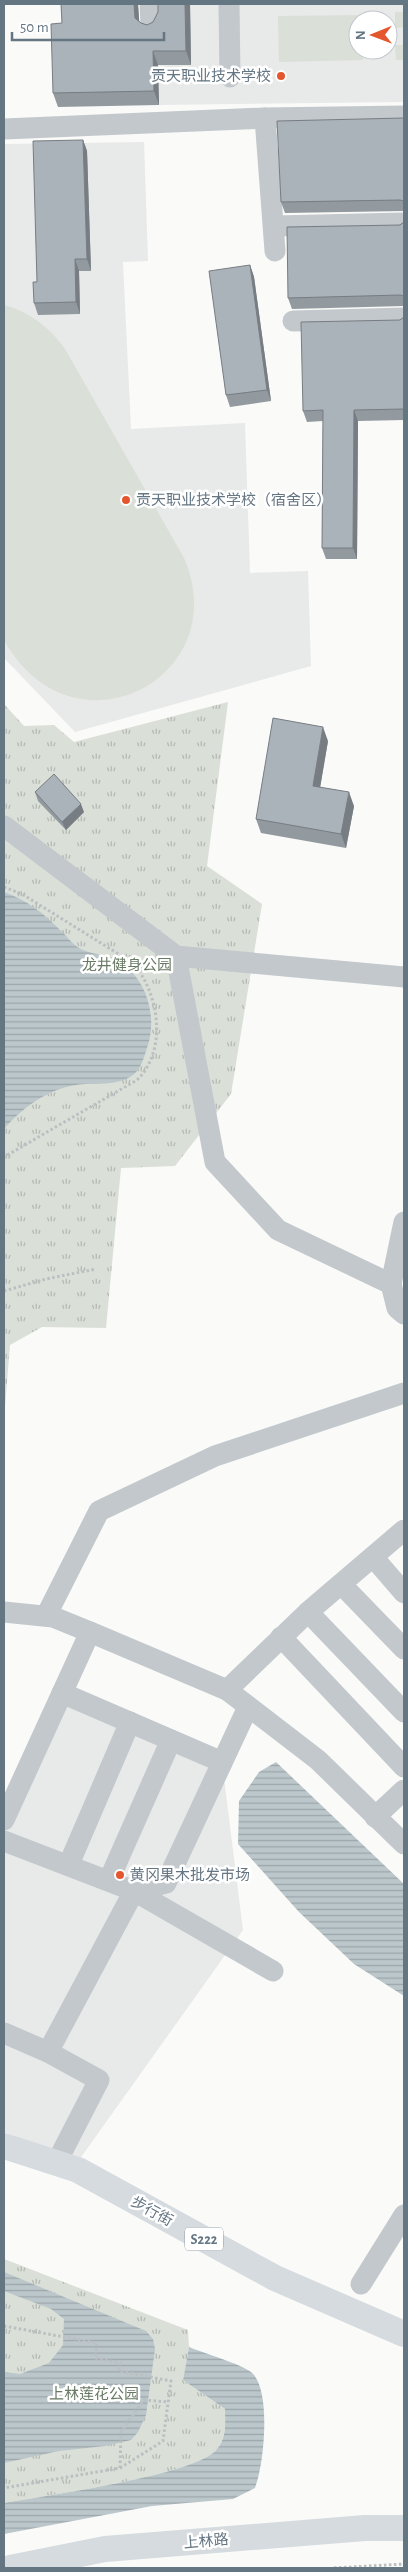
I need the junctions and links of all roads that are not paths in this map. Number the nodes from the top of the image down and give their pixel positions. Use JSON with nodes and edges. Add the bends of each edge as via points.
{"nodes":[{"id":1,"x":150,"y":4,"type":"edge"},
{"id":2,"x":228,"y":4,"type":"edge"},
{"id":3,"x":151,"y":26,"type":"edge"},
{"id":4,"x":230,"y":77,"type":"dead end"},
{"id":5,"x":404,"y":116,"type":"edge"},
{"id":6,"x":265,"y":118,"type":"junction"},
{"id":7,"x":4,"y":129,"type":"edge"},
{"id":8,"x":404,"y":223,"type":"edge"},
{"id":9,"x":275,"y":226,"type":"junction"},
{"id":10,"x":275,"y":251,"type":"dead end"},
{"id":11,"x":404,"y":318,"type":"edge"},
{"id":12,"x":293,"y":322,"type":"dead end"},
{"id":13,"x":4,"y":826,"type":"edge"},
{"id":14,"x":176,"y":956,"type":"junction"},
{"id":15,"x":404,"y":977,"type":"edge"},
{"id":16,"x":404,"y":1228,"type":"edge"},
{"id":17,"x":391,"y":1284,"type":"junction"},
{"id":18,"x":404,"y":1314,"type":"edge"},
{"id":19,"x":404,"y":1393,"type":"edge"},
{"id":20,"x":404,"y":1530,"type":"edge"},
{"id":21,"x":372,"y":1557,"type":"junction"},
{"id":22,"x":341,"y":1584,"type":"junction"},
{"id":23,"x":404,"y":1593,"type":"edge"},
{"id":24,"x":4,"y":1612,"type":"edge"},
{"id":25,"x":308,"y":1612,"type":"junction"},
{"id":26,"x":46,"y":1616,"type":"junction"},
{"id":27,"x":90,"y":1632,"type":"junction"},
{"id":28,"x":281,"y":1638,"type":"junction"},
{"id":29,"x":404,"y":1649,"type":"edge"},
{"id":30,"x":227,"y":1690,"type":"junction"},
{"id":31,"x":62,"y":1693,"type":"junction"},
{"id":32,"x":248,"y":1707,"type":"junction"},
{"id":33,"x":404,"y":1712,"type":"edge"},
{"id":34,"x":130,"y":1722,"type":"junction"},
{"id":35,"x":171,"y":1740,"type":"junction"},
{"id":36,"x":222,"y":1762,"type":"junction"},
{"id":37,"x":404,"y":1767,"type":"edge"},
{"id":38,"x":404,"y":1790,"type":"edge"},
{"id":39,"x":375,"y":1816,"type":"junction"},
{"id":40,"x":4,"y":1820,"type":"edge"},
{"id":41,"x":4,"y":1841,"type":"edge"},
{"id":42,"x":404,"y":1844,"type":"edge"},
{"id":43,"x":69,"y":1864,"type":"junction"},
{"id":44,"x":109,"y":1880,"type":"junction"},
{"id":45,"x":134,"y":1891,"type":"junction"},
{"id":46,"x":272,"y":1971,"type":"dead end"},
{"id":47,"x":4,"y":2033,"type":"edge"},
{"id":48,"x":48,"y":2052,"type":"junction"},
{"id":49,"x":4,"y":2146,"type":"edge"},
{"id":50,"x":62,"y":2152,"type":"dead end"},
{"id":51,"x":404,"y":2215,"type":"edge"},
{"id":52,"x":361,"y":2284,"type":"dead end"},
{"id":53,"x":404,"y":2334,"type":"edge"},
{"id":54,"x":404,"y":2528,"type":"edge"},
{"id":55,"x":10,"y":2568,"type":"edge"}],
"edges":[{"from":1,"to":3,"type":"street"},
{"from":2,"to":4,"type":"street"},
{"from":5,"to":6,"type":"street"},
{"from":6,"to":7,"type":"street"},
{"from":6,"to":9,"type":"street"},
{"from":8,"to":9,"type":"street"},
{"from":9,"to":10,"type":"street"},
{"from":11,"to":12,"type":"street"},
{"from":13,"to":14,"type":"street"},
{"from":14,"to":15,"type":"street"},
{"from":14,"to":17,"type":"street","via":[[215,1162],[278,1230]]},
{"from":16,"to":17,"type":"street"},
{"from":17,"to":18,"type":"street","via":[[397,1308]]},
{"from":19,"to":26,"type":"street","via":[[215,1456],[99,1512]]},
{"from":20,"to":21,"type":"street"},
{"from":21,"to":22,"type":"street"},
{"from":21,"to":23,"type":"street"},
{"from":22,"to":25,"type":"street"},
{"from":22,"to":29,"type":"street"},
{"from":24,"to":26,"type":"street"},
{"from":25,"to":28,"type":"street"},
{"from":25,"to":33,"type":"street"},
{"from":26,"to":27,"type":"street"},
{"from":27,"to":30,"type":"street"},
{"from":27,"to":31,"type":"street"},
{"from":28,"to":30,"type":"street"},
{"from":28,"to":37,"type":"street"},
{"from":30,"to":32,"type":"street"},
{"from":31,"to":34,"type":"street"},
{"from":31,"to":40,"type":"street"},
{"from":32,"to":36,"type":"street"},
{"from":32,"to":39,"type":"street","via":[[318,1760]]},
{"from":34,"to":35,"type":"street"},
{"from":34,"to":43,"type":"street"},
{"from":35,"to":36,"type":"street"},
{"from":35,"to":44,"type":"street"},
{"from":36,"to":45,"type":"street","via":[[166,1883]]},
{"from":38,"to":39,"type":"street"},
{"from":39,"to":42,"type":"street"},
{"from":41,"to":43,"type":"street"},
{"from":43,"to":44,"type":"street"},
{"from":44,"to":45,"type":"street"},
{"from":45,"to":46,"type":"street"},
{"from":45,"to":48,"type":"street"},
{"from":47,"to":48,"type":"street"},
{"from":48,"to":50,"type":"street","via":[[99,2080]]},
{"from":49,"to":53,"type":"main road","name":"步行街","number":"S222","via":[[78,2170],[275,2278]]},
{"from":51,"to":52,"type":"street"},
{"from":54,"to":55,"type":"main road","name":"上林路","via":[[364,2528],[105,2549]]}]}
